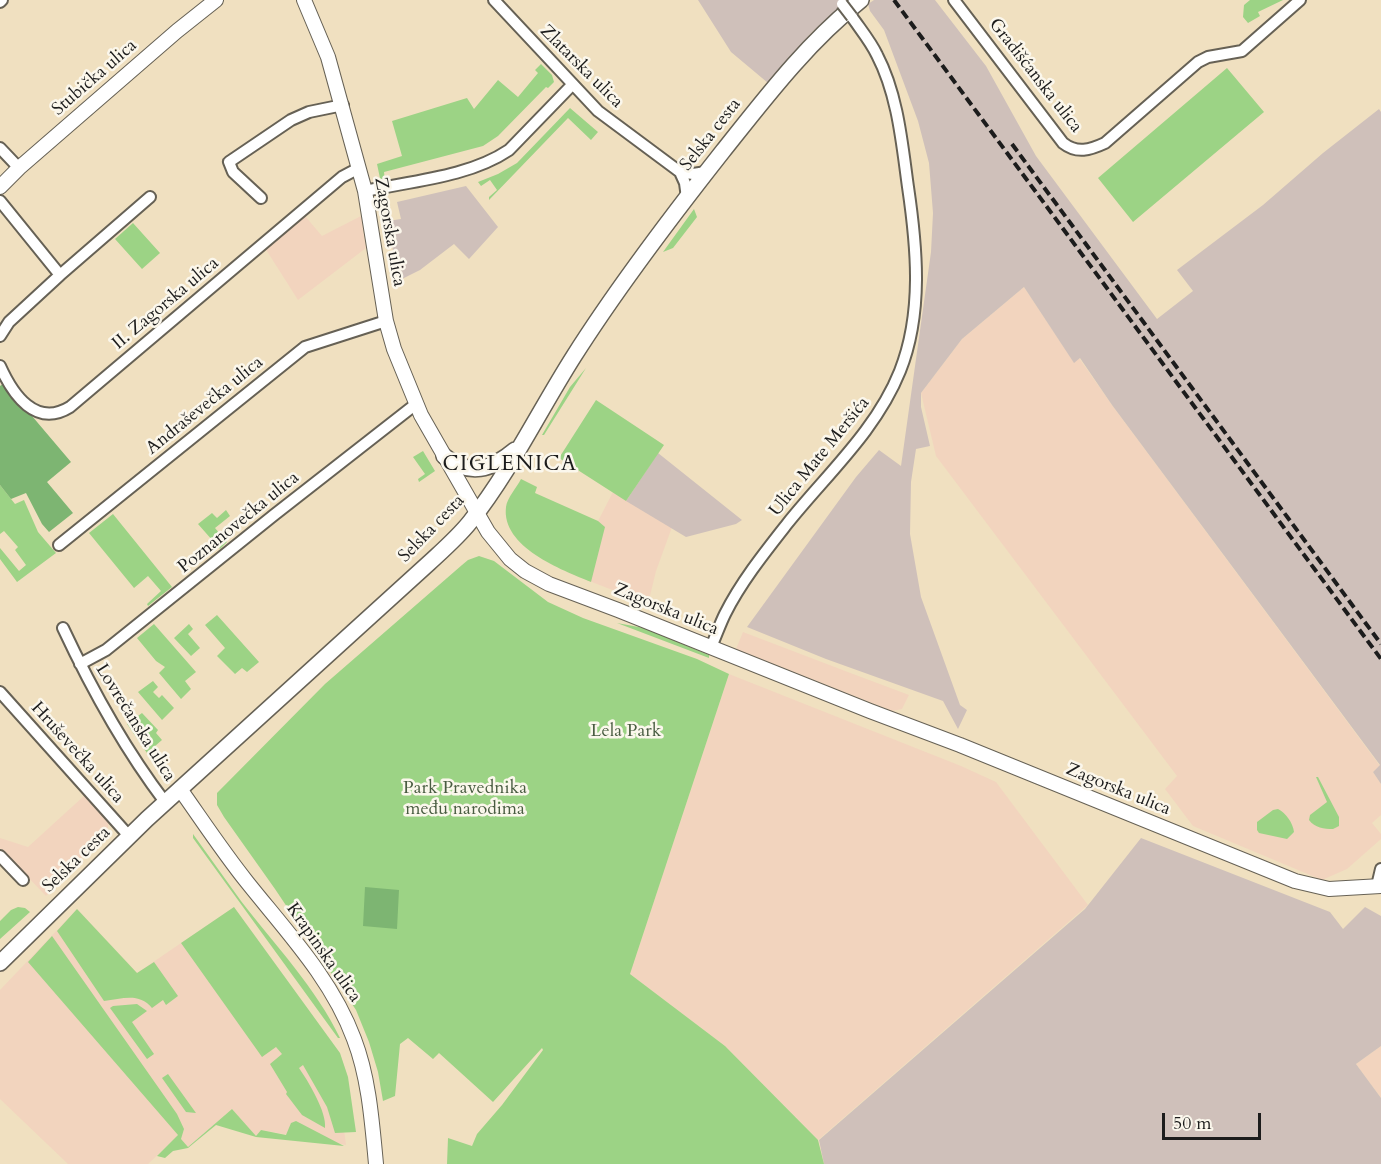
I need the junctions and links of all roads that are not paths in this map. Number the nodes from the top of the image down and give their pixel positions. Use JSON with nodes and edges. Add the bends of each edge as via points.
{"nodes":[{"id":1,"x":216,"y":0,"type":"edge"},
{"id":2,"x":304,"y":0,"type":"edge"},
{"id":3,"x":494,"y":0,"type":"edge"},
{"id":4,"x":861,"y":0,"type":"edge"},
{"id":5,"x":954,"y":0,"type":"edge"},
{"id":6,"x":1300,"y":0,"type":"edge"},
{"id":7,"x":841,"y":2,"type":"edge"},
{"id":8,"x":572,"y":85,"type":"junction"},
{"id":9,"x":343,"y":105,"type":"junction"},
{"id":10,"x":0,"y":148,"type":"edge"},
{"id":11,"x":20,"y":168,"type":"junction"},
{"id":12,"x":359,"y":168,"type":"junction"},
{"id":13,"x":680,"y":172,"type":"junction"},
{"id":14,"x":706,"y":172,"type":"junction"},
{"id":15,"x":0,"y":187,"type":"edge"},
{"id":16,"x":365,"y":191,"type":"junction"},
{"id":17,"x":150,"y":197,"type":"dead end"},
{"id":18,"x":261,"y":198,"type":"dead end"},
{"id":19,"x":687,"y":198,"type":"junction"},
{"id":20,"x":0,"y":201,"type":"edge"},
{"id":21,"x":60,"y":275,"type":"junction"},
{"id":22,"x":386,"y":321,"type":"junction"},
{"id":23,"x":0,"y":336,"type":"edge"},
{"id":24,"x":0,"y":366,"type":"edge"},
{"id":25,"x":416,"y":404,"type":"junction"},
{"id":26,"x":522,"y":444,"type":"junction"},
{"id":27,"x":444,"y":456,"type":"junction"},
{"id":28,"x":477,"y":513,"type":"junction"},
{"id":29,"x":59,"y":545,"type":"dead end"},
{"id":30,"x":63,"y":628,"type":"dead end"},
{"id":31,"x":711,"y":647,"type":"junction"},
{"id":32,"x":80,"y":664,"type":"junction"},
{"id":33,"x":0,"y":692,"type":"edge"},
{"id":34,"x":180,"y":789,"type":"junction"},
{"id":35,"x":165,"y":802,"type":"junction"},
{"id":36,"x":129,"y":836,"type":"junction"},
{"id":37,"x":0,"y":856,"type":"edge"},
{"id":38,"x":1381,"y":869,"type":"edge"},
{"id":39,"x":23,"y":880,"type":"dead end"},
{"id":40,"x":1379,"y":886,"type":"edge"},
{"id":41,"x":0,"y":963,"type":"edge"},
{"id":42,"x":376,"y":1164,"type":"edge"}],
"edges":[{"from":1,"to":11,"type":"street","name":"Stubička ulica"},
{"from":2,"to":9,"type":"street","name":"Zagorska ulica"},
{"from":3,"to":8,"type":"street","name":"Zlatarska ulica"},
{"from":4,"to":14,"type":"main road","name":"Selska cesta","via":[[802,54]]},
{"from":5,"to":6,"type":"street","name":"Gradišćanska ulica","via":[[1063,143],[1076,151],[1105,142],[1198,62],[1242,51]]},
{"from":7,"to":31,"type":"street","name":"Ulica Mate Meršića","bridge":true,"via":[[877,54],[897,114],[917,265],[905,355],[884,405],[755,567],[725,614]]},
{"from":8,"to":13,"type":"street","name":"Zlatarska ulica","via":[[607,119]]},
{"from":8,"to":16,"type":"street","via":[[498,157],[469,170]]},
{"from":9,"to":12,"type":"street","name":"Zagorska ulica"},
{"from":9,"to":18,"type":"street","via":[[291,120],[229,162],[233,172]]},
{"from":10,"to":11,"type":"street"},
{"from":11,"to":15,"type":"street","name":"Stubička ulica"},
{"from":12,"to":16,"type":"street","name":"Zagorska ulica"},
{"from":12,"to":24,"type":"street","name":"II. Zagorska ulica","via":[[333,184],[60,413],[36,412],[15,391]]},
{"from":13,"to":14,"type":"street"},
{"from":13,"to":19,"type":"street"},
{"from":14,"to":19,"type":"main road","name":"Selska cesta"},
{"from":16,"to":22,"type":"street","name":"Zagorska ulica"},
{"from":17,"to":21,"type":"street"},
{"from":19,"to":26,"type":"main road","name":"Selska cesta","via":[[579,348]]},
{"from":20,"to":21,"type":"street"},
{"from":21,"to":23,"type":"street","via":[[9,322]]},
{"from":22,"to":25,"type":"street","name":"Zagorska ulica"},
{"from":22,"to":29,"type":"street","name":"Andraševečka ulica","via":[[305,347]]},
{"from":25,"to":27,"type":"street","name":"Zagorska ulica"},
{"from":25,"to":32,"type":"street","name":"Poznanovečka ulica","via":[[106,650]]},
{"from":26,"to":27,"type":"main road","via":[[500,462],[480,469],[462,468]]},
{"from":26,"to":28,"type":"main road","name":"Selska cesta"},
{"from":27,"to":28,"type":"street","name":"Zagorska ulica"},
{"from":28,"to":31,"type":"street","name":"Zagorska ulica","via":[[500,549],[525,571]]},
{"from":28,"to":34,"type":"main road","name":"Selska cesta","via":[[429,563]]},
{"from":30,"to":32,"type":"street","name":"Lovrečanska ulica"},
{"from":31,"to":40,"type":"street","name":"Zagorska ulica","via":[[1295,881],[1329,889]]},
{"from":32,"to":35,"type":"street","name":"Lovrečanska ulica","via":[[108,717]]},
{"from":33,"to":36,"type":"street","name":"Hruševečka ulica"},
{"from":34,"to":35,"type":"main road","name":"Selska cesta"},
{"from":34,"to":42,"type":"street","name":"Krapinska ulica","via":[[336,999],[361,1057]]},
{"from":35,"to":36,"type":"main road","name":"Selska cesta"},
{"from":36,"to":41,"type":"main road","name":"Selska cesta"},
{"from":37,"to":39,"type":"street"},
{"from":38,"to":40,"type":"street"}]}
